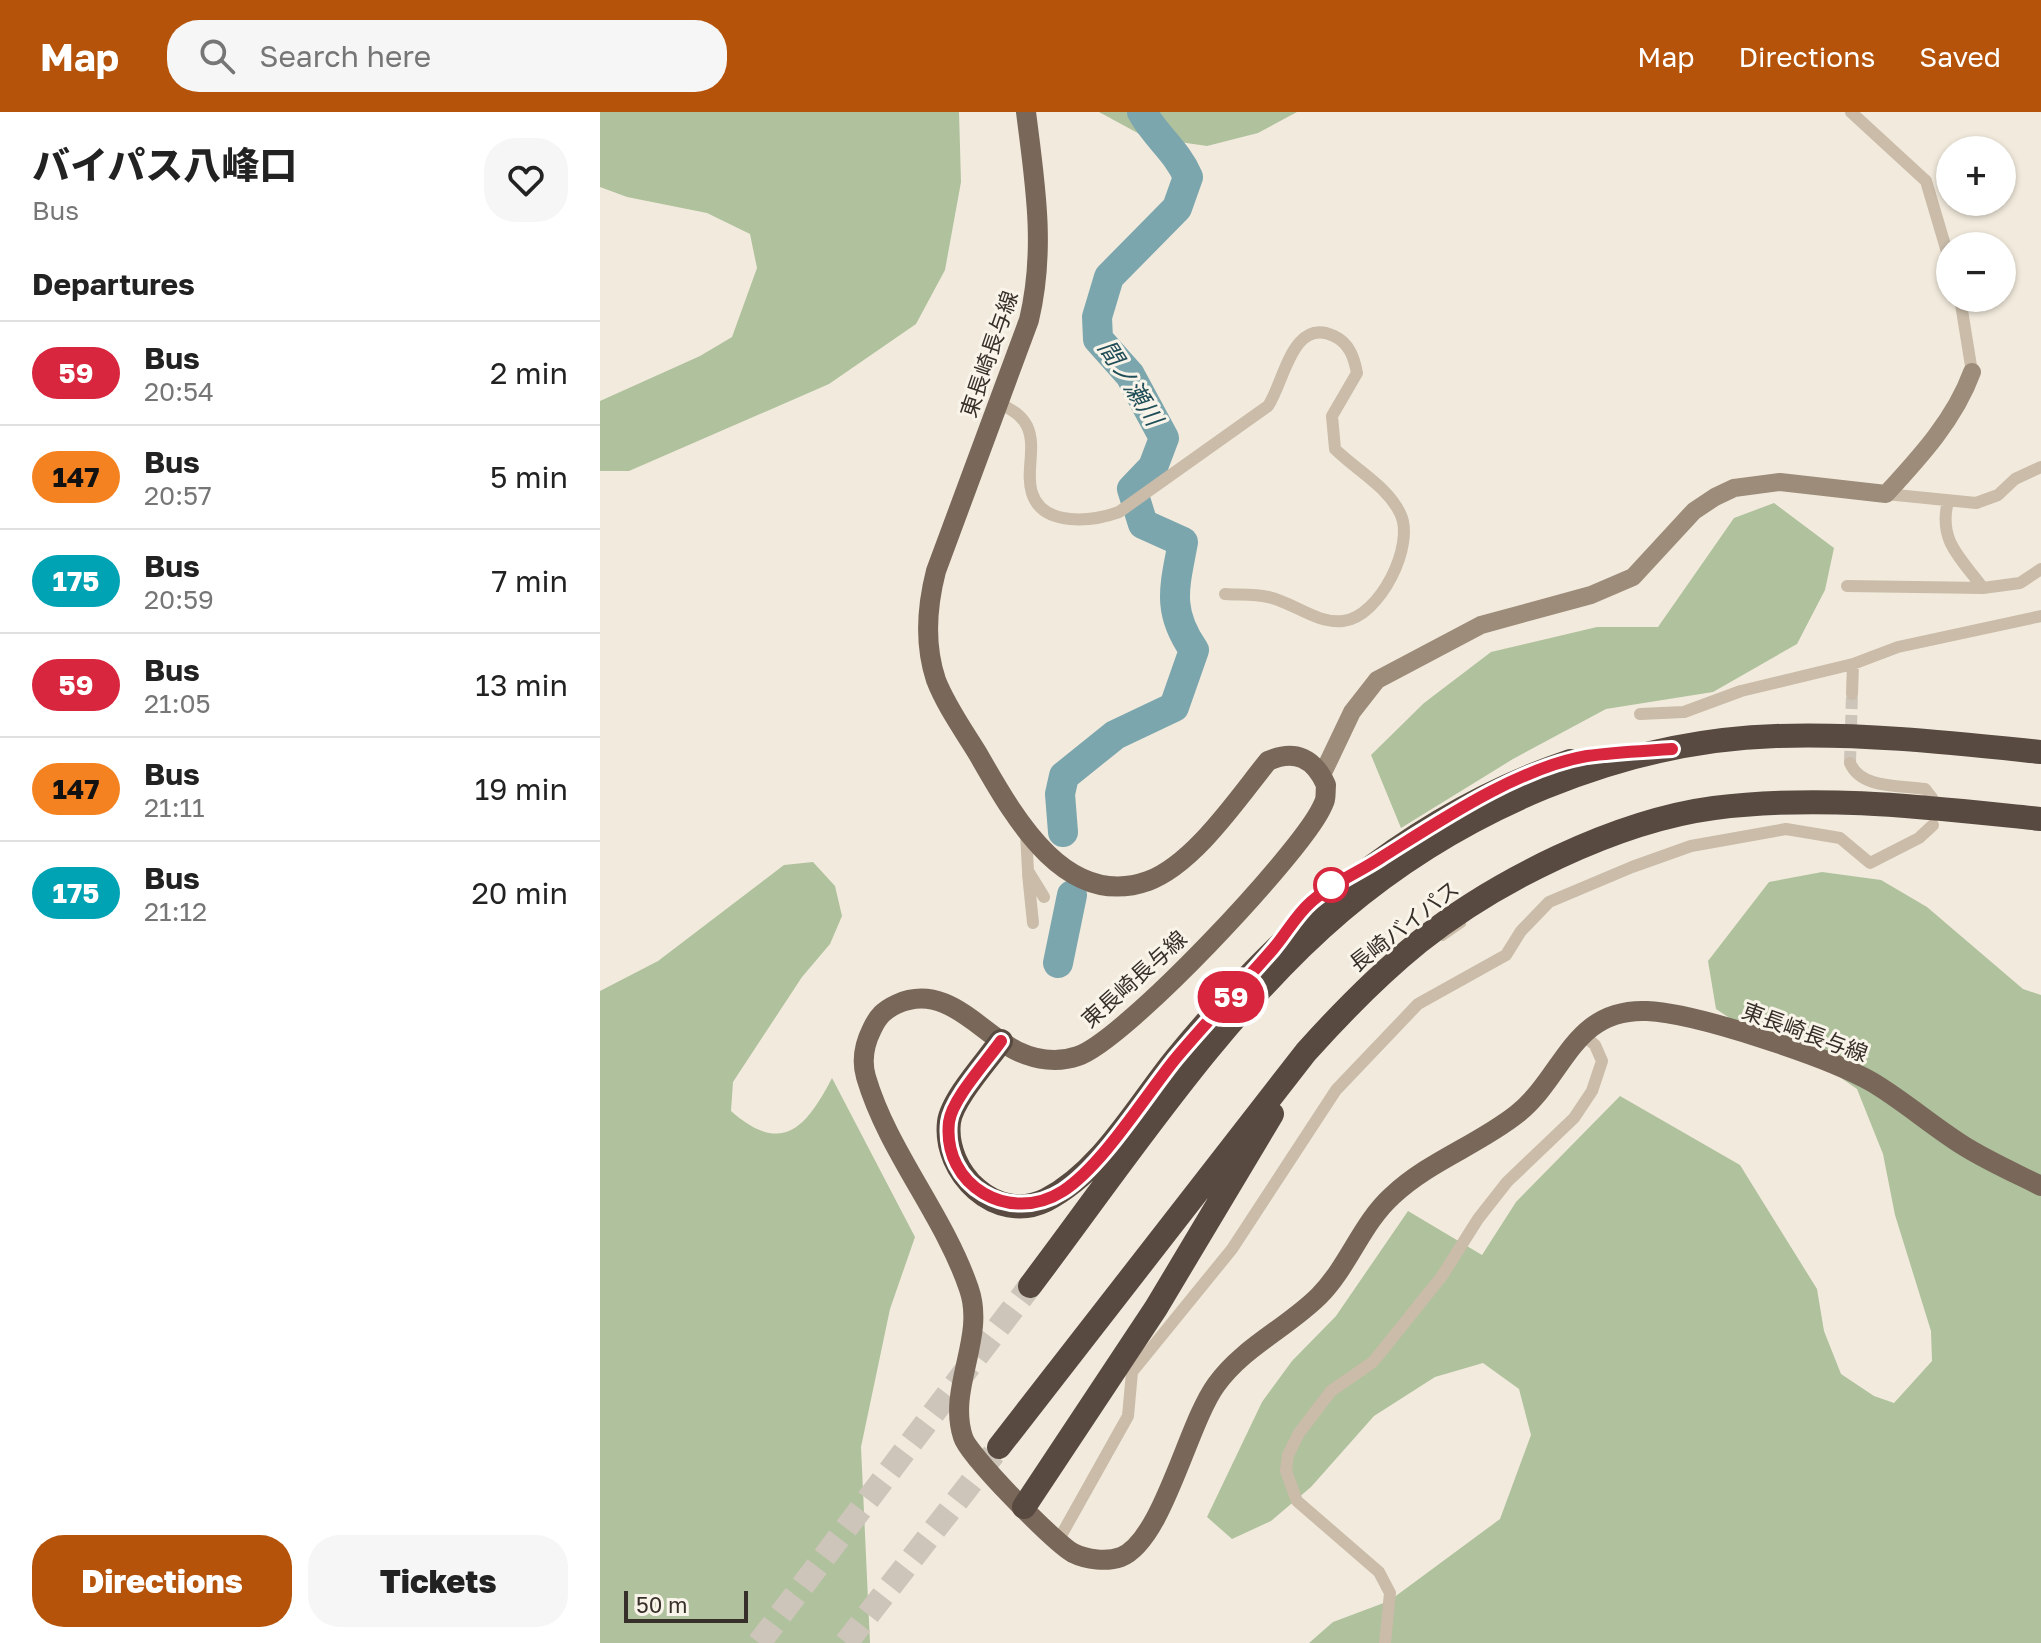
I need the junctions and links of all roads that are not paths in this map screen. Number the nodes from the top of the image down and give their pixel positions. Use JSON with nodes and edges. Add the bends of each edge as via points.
{"nodes":[{"id":1,"x":1026,"y":112,"type":"edge"},
{"id":2,"x":1851,"y":112,"type":"edge"},
{"id":3,"x":1941,"y":232,"type":"edge"},
{"id":4,"x":1962,"y":312,"type":"edge"},
{"id":5,"x":1972,"y":372,"type":"joint"},
{"id":6,"x":999,"y":403,"type":"junction"},
{"id":7,"x":2041,"y":467,"type":"edge"},
{"id":8,"x":1886,"y":494,"type":"junction"},
{"id":9,"x":1948,"y":501,"type":"junction"},
{"id":10,"x":2041,"y":569,"type":"edge"},
{"id":11,"x":1847,"y":586,"type":"dead end"},
{"id":12,"x":1983,"y":588,"type":"junction"},
{"id":13,"x":1225,"y":594,"type":"dead end"},
{"id":14,"x":2041,"y":616,"type":"edge"},
{"id":15,"x":1853,"y":664,"type":"junction"},
{"id":16,"x":1852,"y":694,"type":"tunnel mouth"},
{"id":17,"x":1640,"y":714,"type":"dead end"},
{"id":18,"x":1672,"y":749,"type":"junction"},
{"id":19,"x":2041,"y":752,"type":"edge"},
{"id":20,"x":1850,"y":763,"type":"dead end"},
{"id":21,"x":1322,"y":775,"type":"junction"},
{"id":22,"x":1932,"y":798,"type":"dead end"},
{"id":23,"x":2041,"y":819,"type":"edge"},
{"id":24,"x":1933,"y":825,"type":"dead end"},
{"id":25,"x":1026,"y":830,"type":"junction"},
{"id":26,"x":1607,"y":838,"type":"junction"},
{"id":27,"x":1376,"y":861,"type":"junction"},
{"id":28,"x":1028,"y":871,"type":"junction"},
{"id":29,"x":1342,"y":879,"type":"dead end"},
{"id":30,"x":1044,"y":897,"type":"dead end"},
{"id":31,"x":1486,"y":906,"type":"dead end"},
{"id":32,"x":1475,"y":914,"type":"dead end"},
{"id":33,"x":1299,"y":916,"type":"dead end"},
{"id":34,"x":1033,"y":923,"type":"dead end"},
{"id":35,"x":1440,"y":940,"type":"dead end"},
{"id":36,"x":1275,"y":947,"type":"junction"},
{"id":37,"x":1427,"y":947,"type":"dead end"},
{"id":38,"x":1359,"y":994,"type":"junction"},
{"id":39,"x":1215,"y":1017,"type":"junction"},
{"id":40,"x":1581,"y":1033,"type":"junction"},
{"id":41,"x":1001,"y":1041,"type":"junction"},
{"id":42,"x":1306,"y":1052,"type":"junction"},
{"id":43,"x":1144,"y":1135,"type":"junction"},
{"id":44,"x":2041,"y":1186,"type":"edge"},
{"id":45,"x":1030,"y":1286,"type":"tunnel mouth"},
{"id":46,"x":999,"y":1447,"type":"tunnel mouth"},
{"id":47,"x":1024,"y":1507,"type":"junction"},
{"id":48,"x":1058,"y":1541,"type":"junction"},
{"id":49,"x":1385,"y":1643,"type":"edge"}],
"edges":[{"from":1,"to":6,"type":"main road","name":"東長崎長与線","via":[[1039,217],[1037,284]]},
{"from":2,"to":3,"type":"street","via":[[1926,181]]},
{"from":4,"to":5,"type":"street"},
{"from":5,"to":8,"type":"street","via":[[1962,398]]},
{"from":6,"to":13,"type":"street","via":[[1026,425],[1031,493],[1039,505],[1073,520],[1096,520],[1119,512],[1268,406],[1280,389],[1292,348],[1304,337],[1332,335],[1344,343],[1357,373],[1332,416],[1335,449],[1390,496],[1402,516],[1403,541],[1383,597],[1344,621],[1320,618],[1268,597]]},
{"from":6,"to":25,"type":"main road","name":"東長崎長与線","via":[[944,542],[929,601],[928,630],[936,680]]},
{"from":7,"to":9,"type":"street","via":[[2015,479],[1998,495],[1976,503]]},
{"from":8,"to":9,"type":"street"},
{"from":8,"to":21,"type":"street","via":[[1780,482],[1734,488],[1715,497],[1694,511],[1633,577],[1591,595],[1481,625],[1377,680],[1352,712]]},
{"from":9,"to":12,"type":"street","via":[[1942,524],[1947,538]]},
{"from":10,"to":12,"type":"street","via":[[2020,583]]},
{"from":11,"to":12,"type":"street"},
{"from":14,"to":15,"type":"street","via":[[1898,647]]},
{"from":15,"to":16,"type":"street"},
{"from":15,"to":17,"type":"street","via":[[1741,691],[1684,712]]},
{"from":18,"to":19,"type":"highway","via":[[1776,736],[1915,739]]},
{"from":18,"to":27,"type":"highway","via":[[1585,757],[1540,772],[1435,824]]},
{"from":18,"to":43,"type":"highway","via":[[1555,783],[1447,836],[1393,871],[1341,910],[1281,969]]},
{"from":20,"to":22,"type":"street","via":[[1864,780],[1925,789]]},
{"from":21,"to":25,"type":"main road","name":"東長崎長与線","via":[[1302,756],[1284,754],[1268,761],[1185,858],[1167,873],[1124,886],[1079,876],[1039,849]]},
{"from":21,"to":41,"type":"main road","name":"東長崎長与線","via":[[1325,797],[1294,846],[1213,939],[1103,1043],[1079,1056],[1041,1059]]},
{"from":23,"to":26,"type":"highway","name":"長崎バイパス","via":[[1849,802],[1773,803],[1712,809]]},
{"from":24,"to":48,"type":"street","via":[[1870,863],[1840,838],[1786,829],[1691,846],[1647,861],[1549,902],[1506,955],[1418,1004],[1336,1090],[1232,1249],[1132,1372],[1128,1416]]},
{"from":25,"to":28,"type":"street"},
{"from":26,"to":31,"type":"lane"},
{"from":26,"to":38,"type":"highway","name":"長崎バイパス","via":[[1483,899],[1420,941]]},
{"from":27,"to":29,"type":"lane"},
{"from":27,"to":36,"type":"highway"},
{"from":28,"to":30,"type":"street"},
{"from":28,"to":34,"type":"street"},
{"from":32,"to":35,"type":"lane"},
{"from":33,"to":36,"type":"lane"},
{"from":36,"to":39,"type":"highway"},
{"from":37,"to":38,"type":"lane"},
{"from":38,"to":42,"type":"highway","name":"長崎バイパス"},
{"from":39,"to":41,"type":"highway","via":[[1088,1168],[1041,1202],[1015,1206],[984,1196],[955,1165],[949,1148],[949,1119]]},
{"from":39,"to":43,"type":"highway"},
{"from":40,"to":44,"type":"main road","name":"東長崎長与線","via":[[1612,1015],[1647,1011],[1737,1032],[1863,1077],[1960,1144]]},
{"from":40,"to":48,"type":"main road","name":"東長崎長与線","via":[[1541,1092],[1386,1201],[1321,1295],[1234,1363],[1213,1388],[1153,1525],[1137,1547],[1120,1558],[1101,1560],[1077,1556]]},
{"from":40,"to":49,"type":"street","via":[[1602,1061],[1592,1091],[1574,1118],[1507,1182],[1442,1276],[1373,1362],[1331,1391],[1288,1455],[1286,1471],[1297,1501],[1379,1572],[1390,1593]]},
{"from":41,"to":47,"type":"main road","name":"東長崎長与線","via":[[954,1006],[906,999],[882,1011],[868,1036],[862,1063],[888,1131],[960,1264],[973,1300],[973,1338],[960,1408],[963,1440]]},
{"from":42,"to":46,"type":"highway","name":"長崎バイパス"},
{"from":42,"to":47,"type":"highway","via":[[1156,1308]]},
{"from":43,"to":45,"type":"highway"},
{"from":47,"to":48,"type":"main road","name":"東長崎長与線"}]}
